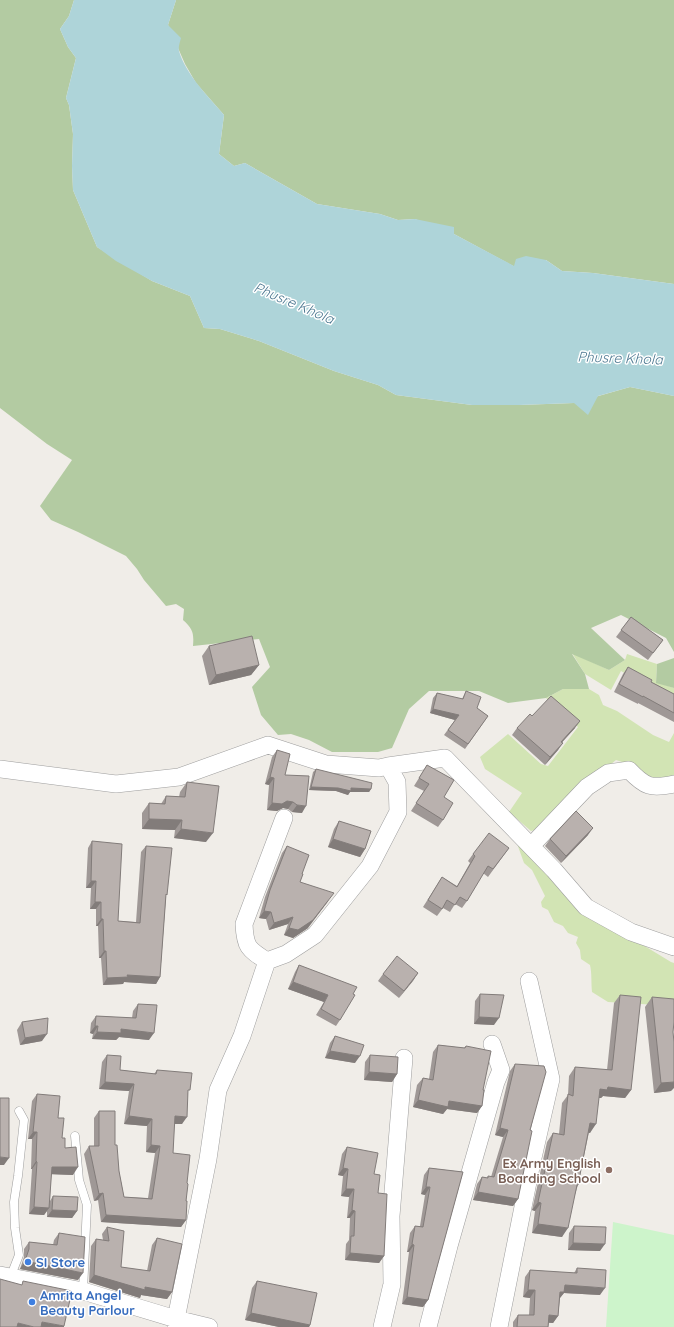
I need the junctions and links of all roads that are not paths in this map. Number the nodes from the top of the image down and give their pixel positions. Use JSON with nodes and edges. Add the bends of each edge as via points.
{"nodes":[{"id":1,"x":388,"y":766,"type":"junction"},
{"id":2,"x":0,"y":769,"type":"edge"},
{"id":3,"x":674,"y":784,"type":"edge"},
{"id":4,"x":284,"y":818,"type":"dead end"},
{"id":5,"x":530,"y":846,"type":"junction"},
{"id":6,"x":674,"y":947,"type":"edge"},
{"id":7,"x":267,"y":961,"type":"junction"},
{"id":8,"x":529,"y":981,"type":"dead end"},
{"id":9,"x":492,"y":1044,"type":"dead end"},
{"id":10,"x":404,"y":1058,"type":"dead end"},
{"id":11,"x":19,"y":1111,"type":"dead end"},
{"id":12,"x":75,"y":1136,"type":"dead end"},
{"id":13,"x":5,"y":1276,"type":"edge"},
{"id":14,"x":83,"y":1292,"type":"junction"},
{"id":15,"x":176,"y":1323,"type":"edge"},
{"id":16,"x":209,"y":1327,"type":"edge"},
{"id":17,"x":382,"y":1327,"type":"edge"},
{"id":18,"x":428,"y":1327,"type":"edge"},
{"id":19,"x":499,"y":1327,"type":"edge"}],
"edges":[{"from":1,"to":2,"type":"street","via":[[379,768],[326,764],[268,745],[179,777],[116,784]]},
{"from":1,"to":5,"type":"street","via":[[445,758]]},
{"from":1,"to":7,"type":"street","via":[[397,782],[398,812],[370,866],[315,935],[286,954]]},
{"from":3,"to":5,"type":"street","via":[[657,788],[641,782],[629,770],[608,773],[587,787]]},
{"from":4,"to":7,"type":"street","via":[[244,924],[244,940],[254,952]]},
{"from":5,"to":6,"type":"street","via":[[586,907],[631,932]]},
{"from":7,"to":15,"type":"street","via":[[242,1036],[218,1090],[208,1159]]},
{"from":8,"to":19,"type":"street","via":[[551,1079]]},
{"from":9,"to":18,"type":"street","via":[[501,1070]]},
{"from":10,"to":17,"type":"street","via":[[390,1216],[392,1284]]},
{"from":11,"to":13,"type":"lane","via":[[24,1120],[14,1202],[19,1255]]},
{"from":12,"to":14,"type":"lane","via":[[79,1180],[87,1205]]},
{"from":13,"to":14,"type":"street"},
{"from":14,"to":15,"type":"street"},
{"from":15,"to":16,"type":"street"}]}
